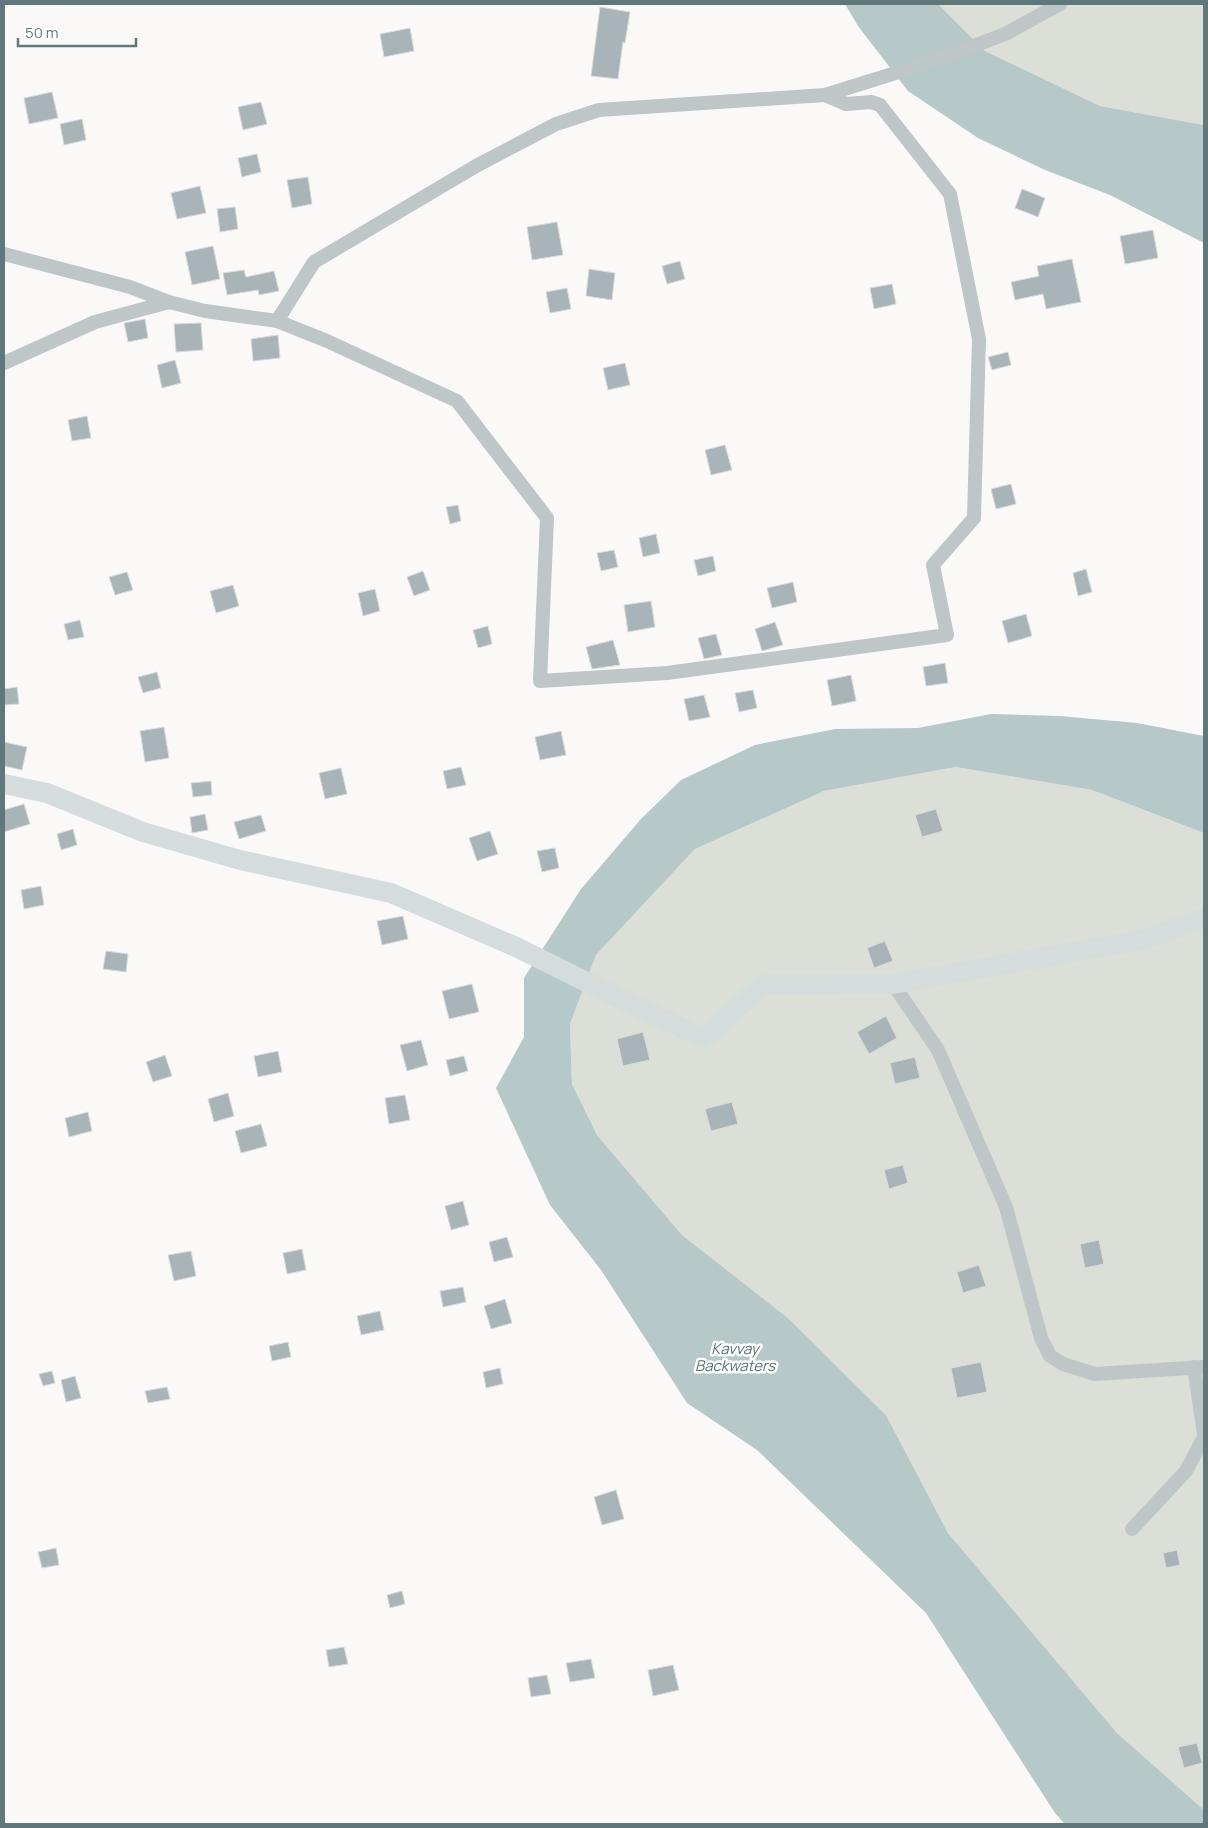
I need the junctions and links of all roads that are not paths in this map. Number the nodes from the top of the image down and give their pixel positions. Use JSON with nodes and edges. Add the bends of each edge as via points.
{"nodes":[{"id":1,"x":1060,"y":4,"type":"edge"},
{"id":2,"x":825,"y":95,"type":"junction"},
{"id":3,"x":4,"y":254,"type":"edge"},
{"id":4,"x":169,"y":302,"type":"junction"},
{"id":5,"x":278,"y":321,"type":"junction"},
{"id":6,"x":4,"y":363,"type":"edge"},
{"id":7,"x":4,"y":784,"type":"edge"},
{"id":8,"x":1204,"y":918,"type":"edge"},
{"id":9,"x":893,"y":984,"type":"junction"},
{"id":10,"x":1199,"y":1367,"type":"edge"},
{"id":11,"x":1204,"y":1435,"type":"edge"},
{"id":12,"x":1132,"y":1529,"type":"dead end"}],
"edges":[{"from":1,"to":2,"type":"street","via":[[987,41]]},
{"from":2,"to":5,"type":"street","via":[[599,110],[556,124],[476,166],[314,262]]},
{"from":2,"to":5,"type":"street","via":[[846,104],[871,102],[880,105],[950,194],[979,339],[974,518],[933,565],[947,635],[667,673],[540,681],[547,518],[457,401]]},
{"from":3,"to":4,"type":"street","via":[[130,287]]},
{"from":4,"to":5,"type":"street"},
{"from":4,"to":6,"type":"street","via":[[95,322]]},
{"from":7,"to":9,"type":"street","via":[[47,793],[143,832],[240,860],[390,894],[514,946],[704,1038],[764,985]]},
{"from":8,"to":9,"type":"street","via":[[1147,939]]},
{"from":9,"to":10,"type":"street","via":[[938,1050],[1006,1207],[1041,1338],[1050,1356],[1063,1364],[1095,1374]]},
{"from":10,"to":11,"type":"street"},
{"from":11,"to":12,"type":"street","via":[[1186,1471]]}]}
